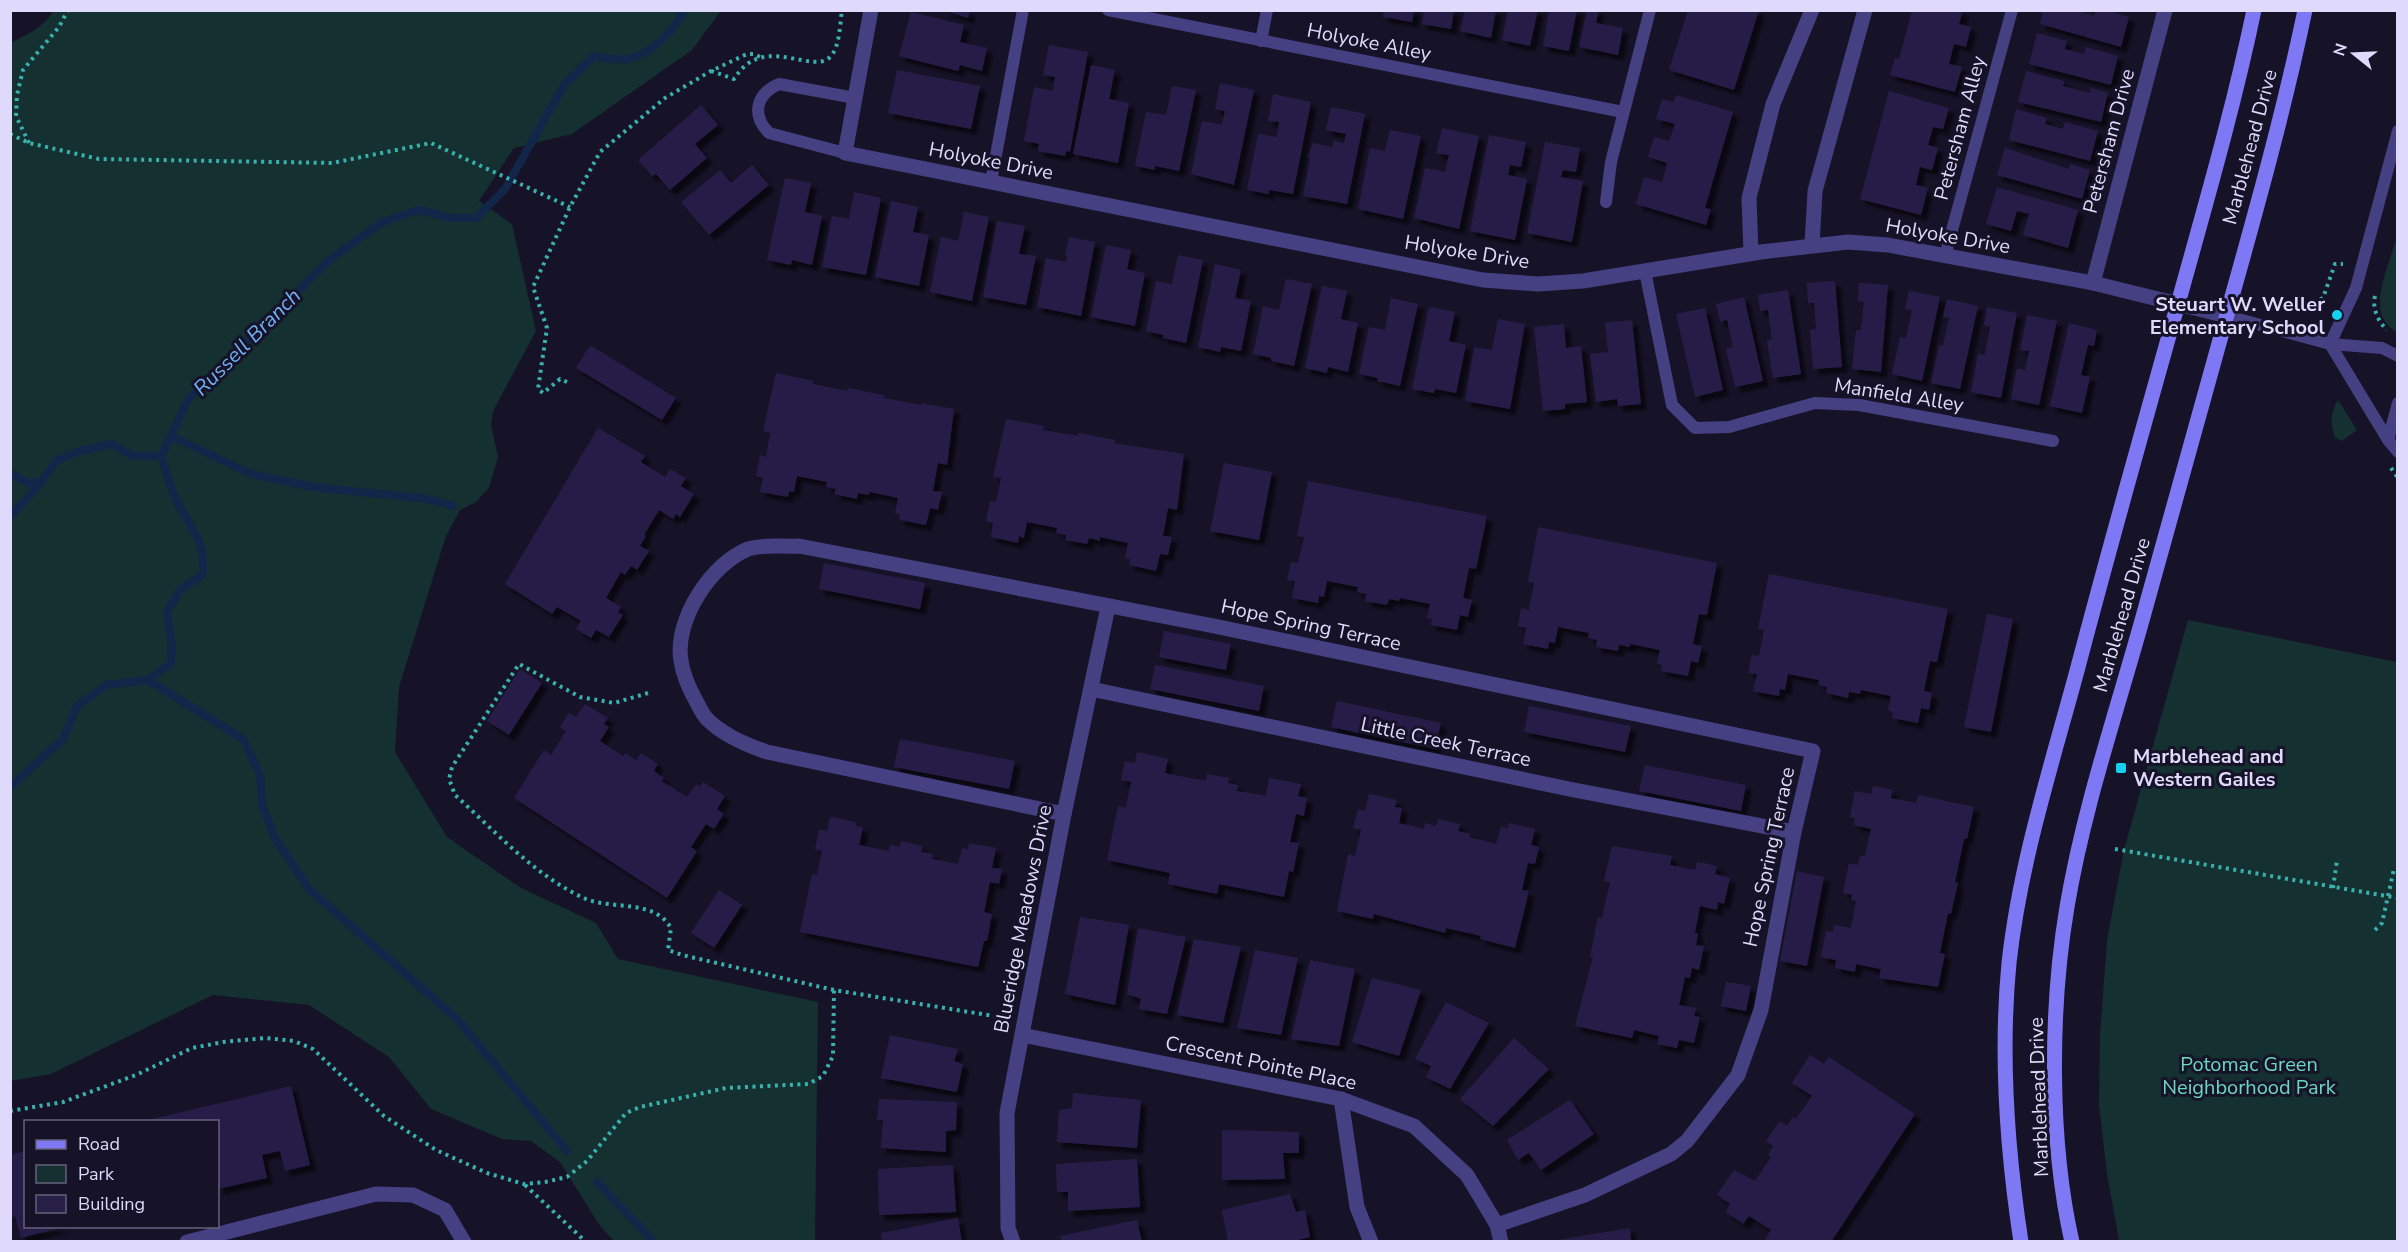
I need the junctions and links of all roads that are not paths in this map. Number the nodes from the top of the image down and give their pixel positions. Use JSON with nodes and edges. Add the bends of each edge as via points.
{"nodes":[{"id":1,"x":871,"y":10,"type":"edge"},
{"id":2,"x":1023,"y":10,"type":"edge"},
{"id":3,"x":1108,"y":10,"type":"edge"},
{"id":4,"x":1267,"y":10,"type":"edge"},
{"id":5,"x":1650,"y":10,"type":"edge"},
{"id":6,"x":1812,"y":10,"type":"edge"},
{"id":7,"x":1865,"y":10,"type":"edge"},
{"id":8,"x":2012,"y":10,"type":"edge"},
{"id":9,"x":2165,"y":10,"type":"edge"},
{"id":10,"x":2254,"y":10,"type":"edge"},
{"id":11,"x":2305,"y":10,"type":"edge"},
{"id":12,"x":1261,"y":41,"type":"junction"},
{"id":13,"x":855,"y":98,"type":"junction"},
{"id":14,"x":1623,"y":112,"type":"junction"},
{"id":15,"x":2397,"y":131,"type":"edge"},
{"id":16,"x":845,"y":153,"type":"junction"},
{"id":17,"x":991,"y":182,"type":"junction"},
{"id":18,"x":1606,"y":202,"type":"dead end"},
{"id":19,"x":1812,"y":245,"type":"junction"},
{"id":20,"x":1751,"y":253,"type":"junction"},
{"id":21,"x":1945,"y":256,"type":"junction"},
{"id":22,"x":1645,"y":271,"type":"junction"},
{"id":23,"x":2093,"y":283,"type":"junction"},
{"id":24,"x":2178,"y":303,"type":"junction"},
{"id":25,"x":2227,"y":316,"type":"junction"},
{"id":26,"x":2330,"y":344,"type":"junction"},
{"id":27,"x":2397,"y":356,"type":"edge"},
{"id":28,"x":2397,"y":403,"type":"edge"},
{"id":29,"x":2388,"y":440,"type":"junction"},
{"id":30,"x":2053,"y":441,"type":"dead end"},
{"id":31,"x":2397,"y":452,"type":"edge"},
{"id":32,"x":1108,"y":607,"type":"junction"},
{"id":33,"x":1090,"y":689,"type":"junction"},
{"id":34,"x":1064,"y":814,"type":"junction"},
{"id":35,"x":1794,"y":832,"type":"junction"},
{"id":36,"x":1023,"y":1028,"type":"junction"},
{"id":37,"x":1341,"y":1100,"type":"junction"},
{"id":38,"x":1497,"y":1226,"type":"junction"},
{"id":39,"x":187,"y":1242,"type":"edge"},
{"id":40,"x":464,"y":1242,"type":"edge"},
{"id":41,"x":1013,"y":1242,"type":"edge"},
{"id":42,"x":1371,"y":1242,"type":"edge"},
{"id":43,"x":1501,"y":1242,"type":"edge"},
{"id":44,"x":2021,"y":1242,"type":"edge"},
{"id":45,"x":2072,"y":1242,"type":"edge"}],
"edges":[{"from":1,"to":13,"type":"street"},
{"from":2,"to":17,"type":"lane"},
{"from":3,"to":12,"type":"lane","name":"Holyoke Alley"},
{"from":4,"to":12,"type":"lane"},
{"from":5,"to":14,"type":"lane"},
{"from":6,"to":20,"type":"street","via":[[1773,105],[1749,198]]},
{"from":7,"to":19,"type":"street","via":[[1815,191]]},
{"from":8,"to":21,"type":"lane","name":"Petersham Alley"},
{"from":9,"to":23,"type":"street","name":"Petersham Drive"},
{"from":10,"to":24,"type":"street","name":"Marblehead Drive","via":[[2230,118]]},
{"from":11,"to":25,"type":"street","name":"Marblehead Drive","via":[[2278,131]]},
{"from":12,"to":14,"type":"lane","name":"Holyoke Alley"},
{"from":13,"to":16,"type":"street"},
{"from":13,"to":16,"type":"lane","via":[[779,84],[770,88],[758,105],[758,116],[769,133]]},
{"from":14,"to":18,"type":"lane"},
{"from":15,"to":26,"type":"lane","via":[[2356,288]]},
{"from":16,"to":17,"type":"street","name":"Holyoke Drive"},
{"from":17,"to":22,"type":"street","name":"Holyoke Drive","via":[[1483,280],[1538,284]]},
{"from":19,"to":20,"type":"street","name":"Holyoke Drive"},
{"from":19,"to":21,"type":"street","name":"Holyoke Drive","via":[[1888,245]]},
{"from":20,"to":22,"type":"street","name":"Holyoke Drive"},
{"from":21,"to":23,"type":"street","name":"Holyoke Drive"},
{"from":22,"to":30,"type":"lane","name":"Manfield Alley","via":[[1672,405],[1695,428],[1729,427],[1815,403],[1859,405]]},
{"from":23,"to":24,"type":"street","name":"Holyoke Drive"},
{"from":24,"to":25,"type":"street","name":"Holyoke Drive"},
{"from":24,"to":44,"type":"street","name":"Marblehead Drive","via":[[2018,900],[2009,964],[2006,1073],[2013,1186]]},
{"from":25,"to":26,"type":"lane"},
{"from":25,"to":45,"type":"street","name":"Marblehead Drive","via":[[2094,792],[2067,906],[2058,990],[2056,1082],[2062,1180]]},
{"from":26,"to":27,"type":"lane","via":[[2382,348]]},
{"from":26,"to":29,"type":"lane"},
{"from":28,"to":29,"type":"lane"},
{"from":29,"to":31,"type":"lane"},
{"from":32,"to":33,"type":"street","name":"Blueridge Meadows Drive"},
{"from":32,"to":34,"type":"street","name":"Hope Spring Terrace","via":[[799,546],[750,549],[727,561],[701,590],[682,634],[680,660],[690,691],[706,719],[741,743],[767,752]]},
{"from":32,"to":35,"type":"street","name":"Hope Spring Terrace","via":[[1813,751]]},
{"from":33,"to":34,"type":"street","name":"Blueridge Meadows Drive"},
{"from":33,"to":35,"type":"street","name":"Little Creek Terrace"},
{"from":34,"to":36,"type":"street","name":"Blueridge Meadows Drive"},
{"from":35,"to":38,"type":"street","name":"Hope Spring Terrace","via":[[1761,1010],[1738,1075],[1687,1142],[1671,1154],[1585,1195]]},
{"from":36,"to":37,"type":"street","name":"Crescent Pointe Place"},
{"from":36,"to":41,"type":"street","name":"Blueridge Meadows Drive","via":[[1007,1113],[1008,1228]]},
{"from":37,"to":38,"type":"street","name":"Crescent Pointe Place","via":[[1414,1126],[1467,1175]]},
{"from":37,"to":42,"type":"street","via":[[1357,1206]]},
{"from":38,"to":43,"type":"street","name":"Crescent Pointe Place"},
{"from":39,"to":40,"type":"street","via":[[376,1194],[413,1195],[445,1210]]}]}
